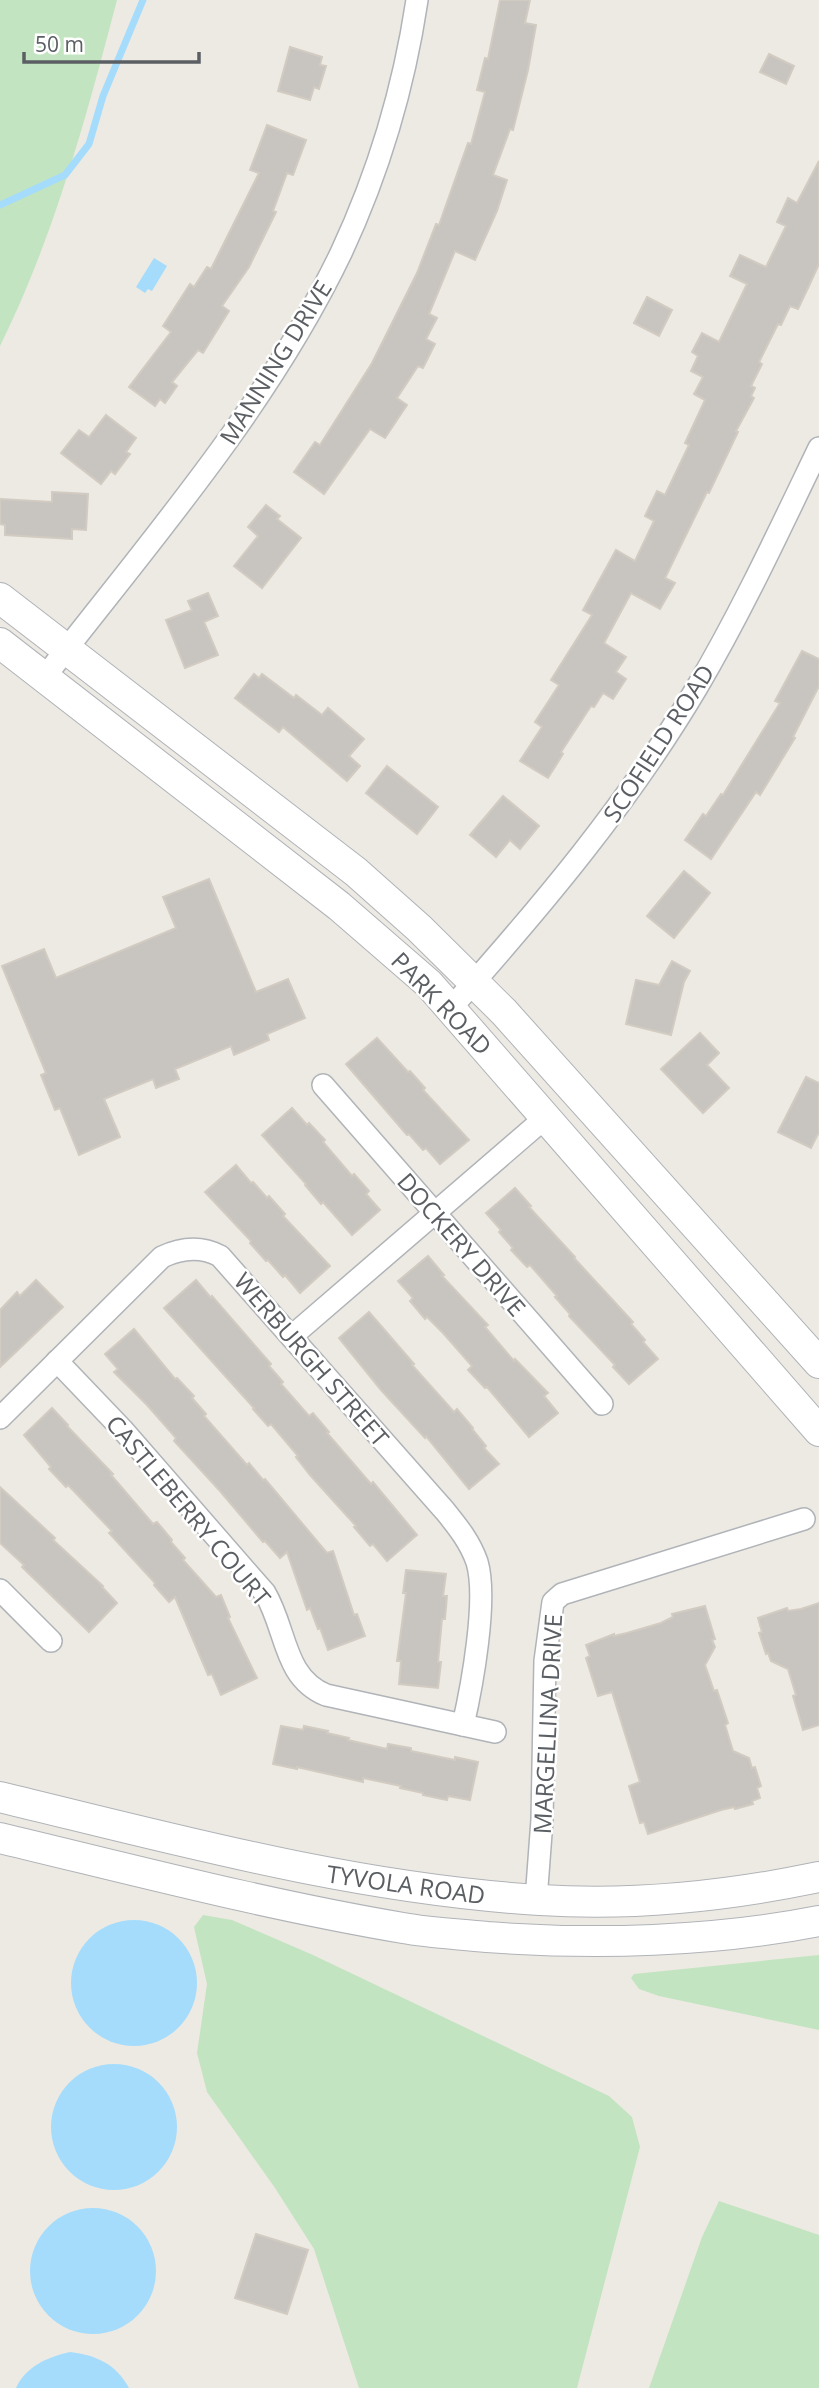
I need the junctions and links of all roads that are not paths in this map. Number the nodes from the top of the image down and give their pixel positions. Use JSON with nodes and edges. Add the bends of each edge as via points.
{"nodes":[{"id":1,"x":417,"y":0,"type":"edge"},
{"id":2,"x":819,"y":448,"type":"edge"},
{"id":3,"x":0,"y":598,"type":"edge"},
{"id":4,"x":0,"y":643,"type":"edge"},
{"id":5,"x":67,"y":649,"type":"junction"},
{"id":6,"x":44,"y":678,"type":"junction"},
{"id":7,"x":475,"y":981,"type":"junction"},
{"id":8,"x":451,"y":1008,"type":"junction"},
{"id":9,"x":323,"y":1085,"type":"dead end"},
{"id":10,"x":546,"y":1117,"type":"junction"},
{"id":11,"x":435,"y":1213,"type":"junction"},
{"id":12,"x":737,"y":1272,"type":"junction"},
{"id":13,"x":292,"y":1336,"type":"junction"},
{"id":14,"x":819,"y":1340,"type":"edge"},
{"id":15,"x":57,"y":1361,"type":"junction"},
{"id":16,"x":819,"y":1363,"type":"edge"},
{"id":17,"x":601,"y":1404,"type":"dead end"},
{"id":18,"x":0,"y":1418,"type":"edge"},
{"id":19,"x":819,"y":1431,"type":"edge"},
{"id":20,"x":804,"y":1519,"type":"dead end"},
{"id":21,"x":0,"y":1590,"type":"edge"},
{"id":22,"x":51,"y":1641,"type":"dead end"},
{"id":23,"x":463,"y":1725,"type":"junction"},
{"id":24,"x":495,"y":1732,"type":"dead end"},
{"id":25,"x":0,"y":1797,"type":"edge"},
{"id":26,"x":0,"y":1838,"type":"edge"},
{"id":27,"x":819,"y":1877,"type":"edge"},
{"id":28,"x":536,"y":1900,"type":"junction"},
{"id":29,"x":819,"y":1921,"type":"edge"}],
"edges":[{"from":1,"to":5,"type":"street","name":"MANNING DRIVE","via":[[402,79],[381,152],[324,286],[250,408]]},
{"from":2,"to":7,"type":"street","name":"SCOFIELD ROAD","via":[[733,624],[664,740],[586,851]]},
{"from":3,"to":5,"type":"main road","name":"PARK ROAD"},
{"from":4,"to":6,"type":"main road","name":"PARK ROAD"},
{"from":5,"to":6,"type":"street","name":"MANNING DRIVE"},
{"from":5,"to":7,"type":"main road","name":"PARK ROAD","via":[[356,873]]},
{"from":6,"to":8,"type":"main road","name":"PARK ROAD","via":[[345,912]]},
{"from":7,"to":8,"type":"street","name":"SCOFIELD ROAD"},
{"from":7,"to":12,"type":"main road","name":"PARK ROAD"},
{"from":8,"to":10,"type":"main road","name":"PARK ROAD"},
{"from":9,"to":11,"type":"street","name":"DOCKERY DRIVE"},
{"from":10,"to":11,"type":"street"},
{"from":10,"to":19,"type":"main road","name":"PARK ROAD"},
{"from":11,"to":13,"type":"street"},
{"from":11,"to":17,"type":"street","name":"DOCKERY DRIVE"},
{"from":12,"to":14,"type":"main road"},
{"from":12,"to":16,"type":"main road","name":"PARK ROAD"},
{"from":13,"to":15,"type":"street","name":"WERBURGH STREET","via":[[220,1256],[205,1250],[180,1250],[155,1262]]},
{"from":13,"to":23,"type":"street","name":"WERBURGH STREET","via":[[471,1547],[481,1598]]},
{"from":15,"to":18,"type":"street","name":"WERBURGH STREET"},
{"from":15,"to":23,"type":"street","name":"CASTLEBERRY COURT","via":[[265,1593],[275,1609],[292,1664],[310,1687],[326,1695]]},
{"from":20,"to":28,"type":"street","name":"MARGELLINA DRIVE","via":[[562,1594],[553,1602],[545,1671]]},
{"from":21,"to":22,"type":"street"},
{"from":23,"to":24,"type":"street","name":"CASTLEBERRY COURT"},
{"from":25,"to":28,"type":"main road","name":"TYVOLA ROAD","via":[[346,1877],[431,1891]]},
{"from":26,"to":29,"type":"main road","name":"TYVOLA ROAD","via":[[275,1903],[448,1934],[540,1941],[624,1940],[716,1935]]},
{"from":27,"to":28,"type":"main road","name":"TYVOLA ROAD","via":[[699,1896]]}]}
